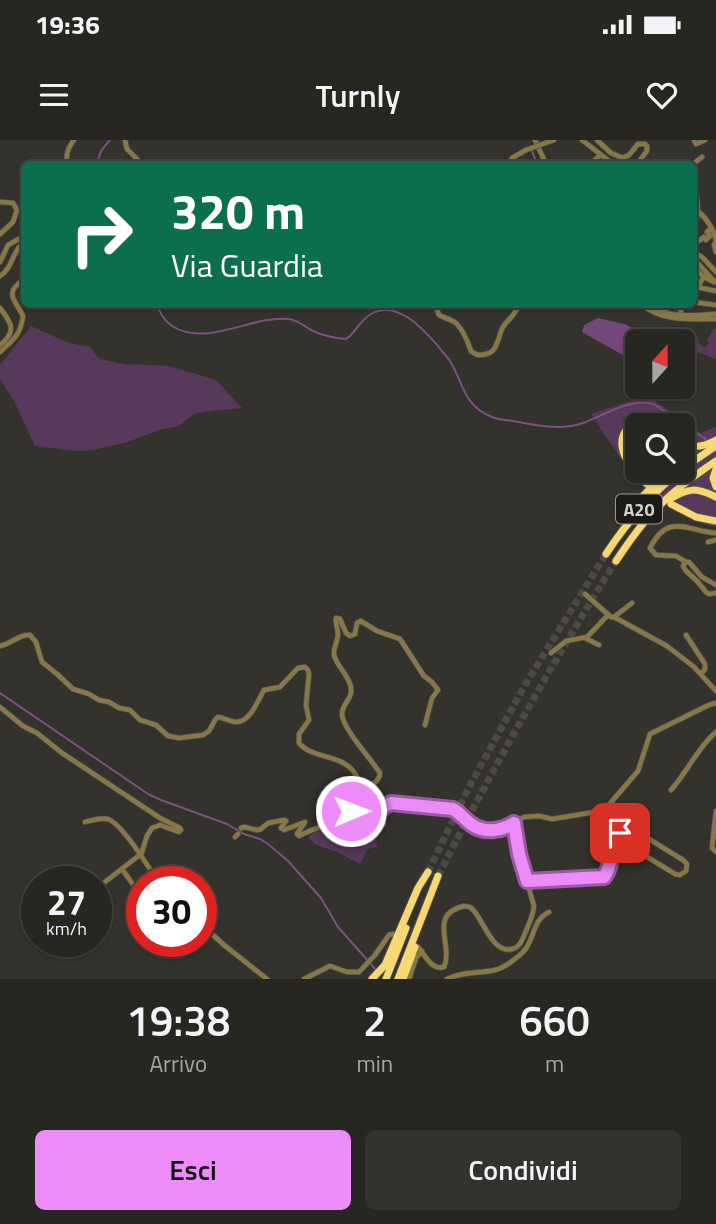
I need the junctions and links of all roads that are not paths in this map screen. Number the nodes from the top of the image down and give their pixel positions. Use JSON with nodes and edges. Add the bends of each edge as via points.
{"nodes":[{"id":1,"x":74,"y":140,"type":"edge"},
{"id":2,"x":125,"y":140,"type":"edge"},
{"id":3,"x":554,"y":140,"type":"edge"},
{"id":4,"x":582,"y":140,"type":"edge"},
{"id":5,"x":597,"y":140,"type":"edge"},
{"id":6,"x":694,"y":140,"type":"edge"},
{"id":7,"x":705,"y":140,"type":"edge"},
{"id":8,"x":537,"y":141,"type":"edge"},
{"id":9,"x":600,"y":155,"type":"junction"},
{"id":10,"x":702,"y":157,"type":"dead end"},
{"id":11,"x":67,"y":161,"type":"edge"},
{"id":12,"x":139,"y":161,"type":"edge"},
{"id":13,"x":511,"y":161,"type":"edge"},
{"id":14,"x":544,"y":161,"type":"edge"},
{"id":15,"x":594,"y":161,"type":"edge"},
{"id":16,"x":609,"y":161,"type":"edge"},
{"id":17,"x":639,"y":161,"type":"edge"},
{"id":18,"x":697,"y":161,"type":"edge"},
{"id":19,"x":0,"y":202,"type":"edge"},
{"id":20,"x":697,"y":210,"type":"edge"},
{"id":21,"x":711,"y":228,"type":"junction"},
{"id":22,"x":0,"y":234,"type":"edge"},
{"id":23,"x":21,"y":238,"type":"edge"},
{"id":24,"x":716,"y":241,"type":"edge"},
{"id":25,"x":697,"y":242,"type":"edge"},
{"id":26,"x":21,"y":245,"type":"edge"},
{"id":27,"x":716,"y":252,"type":"edge"},
{"id":28,"x":697,"y":256,"type":"edge"},
{"id":29,"x":697,"y":259,"type":"edge"},
{"id":30,"x":0,"y":262,"type":"edge"},
{"id":31,"x":714,"y":267,"type":"edge"},
{"id":32,"x":697,"y":271,"type":"edge"},
{"id":33,"x":716,"y":272,"type":"edge"},
{"id":34,"x":0,"y":276,"type":"edge"},
{"id":35,"x":704,"y":277,"type":"junction"},
{"id":36,"x":21,"y":281,"type":"edge"},
{"id":37,"x":716,"y":282,"type":"edge"},
{"id":38,"x":698,"y":286,"type":"joint"},
{"id":39,"x":716,"y":291,"type":"edge"},
{"id":40,"x":697,"y":303,"type":"edge"},
{"id":41,"x":716,"y":305,"type":"edge"},
{"id":42,"x":0,"y":308,"type":"edge"},
{"id":43,"x":436,"y":308,"type":"edge"},
{"id":44,"x":518,"y":308,"type":"edge"},
{"id":45,"x":646,"y":308,"type":"edge"},
{"id":46,"x":653,"y":308,"type":"edge"},
{"id":47,"x":679,"y":308,"type":"edge"},
{"id":48,"x":681,"y":315,"type":"junction"},
{"id":49,"x":716,"y":316,"type":"edge"},
{"id":50,"x":0,"y":345,"type":"edge"},
{"id":51,"x":0,"y":352,"type":"edge"},
{"id":52,"x":625,"y":434,"type":"edge"},
{"id":53,"x":716,"y":439,"type":"edge"},
{"id":54,"x":716,"y":446,"type":"edge"},
{"id":55,"x":695,"y":447,"type":"edge"},
{"id":56,"x":625,"y":456,"type":"edge"},
{"id":57,"x":695,"y":460,"type":"edge"},
{"id":58,"x":716,"y":461,"type":"edge"},
{"id":59,"x":716,"y":469,"type":"edge"},
{"id":60,"x":656,"y":483,"type":"edge"},
{"id":61,"x":667,"y":483,"type":"edge"},
{"id":62,"x":716,"y":487,"type":"edge"},
{"id":63,"x":716,"y":497,"type":"edge"},
{"id":64,"x":672,"y":503,"type":"dead end"},
{"id":65,"x":655,"y":510,"type":"junction"},
{"id":66,"x":716,"y":519,"type":"edge"},
{"id":67,"x":716,"y":533,"type":"edge"},
{"id":68,"x":716,"y":540,"type":"edge"},
{"id":69,"x":708,"y":542,"type":"dead end"},
{"id":70,"x":615,"y":561,"type":"tunnel mouth"},
{"id":71,"x":685,"y":562,"type":"junction"},
{"id":72,"x":716,"y":585,"type":"edge"},
{"id":73,"x":716,"y":593,"type":"edge"},
{"id":74,"x":585,"y":594,"type":"dead end"},
{"id":75,"x":632,"y":603,"type":"dead end"},
{"id":76,"x":608,"y":615,"type":"junction"},
{"id":77,"x":614,"y":617,"type":"junction"},
{"id":78,"x":687,"y":635,"type":"dead end"},
{"id":79,"x":584,"y":638,"type":"junction"},
{"id":80,"x":599,"y":645,"type":"dead end"},
{"id":81,"x":0,"y":646,"type":"edge"},
{"id":82,"x":551,"y":653,"type":"dead end"},
{"id":83,"x":701,"y":674,"type":"junction"},
{"id":84,"x":716,"y":691,"type":"edge"},
{"id":85,"x":716,"y":703,"type":"edge"},
{"id":86,"x":0,"y":708,"type":"edge"},
{"id":87,"x":425,"y":725,"type":"dead end"},
{"id":88,"x":716,"y":732,"type":"edge"},
{"id":89,"x":359,"y":789,"type":"junction"},
{"id":90,"x":671,"y":790,"type":"dead end"},
{"id":91,"x":716,"y":811,"type":"edge"},
{"id":92,"x":358,"y":812,"type":"junction"},
{"id":93,"x":85,"y":822,"type":"dead end"},
{"id":94,"x":514,"y":823,"type":"junction"},
{"id":95,"x":241,"y":828,"type":"dead end"},
{"id":96,"x":641,"y":834,"type":"dead end"},
{"id":97,"x":716,"y":852,"type":"edge"},
{"id":98,"x":141,"y":855,"type":"junction"},
{"id":99,"x":148,"y":866,"type":"edge"},
{"id":100,"x":122,"y":869,"type":"junction"},
{"id":101,"x":428,"y":872,"type":"tunnel mouth"},
{"id":102,"x":126,"y":875,"type":"edge"},
{"id":103,"x":438,"y":876,"type":"tunnel mouth"},
{"id":104,"x":112,"y":877,"type":"edge"},
{"id":105,"x":527,"y":881,"type":"junction"},
{"id":106,"x":534,"y":910,"type":"junction"},
{"id":107,"x":549,"y":912,"type":"dead end"},
{"id":108,"x":540,"y":917,"type":"junction"},
{"id":109,"x":394,"y":934,"type":"dead end"},
{"id":110,"x":217,"y":938,"type":"edge"},
{"id":111,"x":388,"y":966,"type":"junction"},
{"id":112,"x":374,"y":977,"type":"edge"},
{"id":113,"x":400,"y":978,"type":"edge"},
{"id":114,"x":267,"y":979,"type":"edge"},
{"id":115,"x":304,"y":979,"type":"edge"},
{"id":116,"x":386,"y":979,"type":"edge"},
{"id":117,"x":409,"y":979,"type":"edge"},
{"id":118,"x":447,"y":979,"type":"edge"}],
"edges":[{"from":1,"to":11,"type":"street"},
{"from":2,"to":12,"type":"street"},
{"from":3,"to":8,"type":"street"},
{"from":4,"to":9,"type":"street"},
{"from":5,"to":17,"type":"street","via":[[623,158],[638,144],[645,144],[647,150]]},
{"from":6,"to":7,"type":"street","via":[[696,144]]},
{"from":8,"to":13,"type":"street","bridge":true},
{"from":8,"to":14,"type":"street"},
{"from":9,"to":15,"type":"street"},
{"from":9,"to":16,"type":"street"},
{"from":10,"to":18,"type":"street"},
{"from":19,"to":22,"type":"street","via":[[13,203],[17,212]]},
{"from":20,"to":21,"type":"street"},
{"from":21,"to":24,"type":"street"},
{"from":21,"to":25,"type":"street","via":[[710,236]]},
{"from":23,"to":30,"type":"street","via":[[8,245]]},
{"from":24,"to":27,"type":"street"},
{"from":26,"to":34,"type":"street"},
{"from":28,"to":31,"type":"street"},
{"from":29,"to":37,"type":"street"},
{"from":31,"to":33,"type":"street"},
{"from":32,"to":35,"type":"street"},
{"from":35,"to":37,"type":"street"},
{"from":35,"to":38,"type":"street"},
{"from":36,"to":51,"type":"street","via":[[12,293],[23,316],[19,332]]},
{"from":38,"to":39,"type":"street"},
{"from":40,"to":41,"type":"street"},
{"from":42,"to":50,"type":"street","via":[[11,331]]},
{"from":43,"to":44,"type":"street","via":[[439,315],[458,326],[472,353],[481,355],[494,349]]},
{"from":45,"to":49,"type":"street","via":[[667,317]]},
{"from":46,"to":48,"type":"street"},
{"from":47,"to":48,"type":"street"},
{"from":48,"to":49,"type":"street"},
{"from":52,"to":56,"type":"highway"},
{"from":53,"to":55,"type":"highway"},
{"from":54,"to":57,"type":"highway","number":"A20"},
{"from":58,"to":65,"type":"highway","number":"A20"},
{"from":59,"to":62,"type":"highway"},
{"from":60,"to":61,"type":"highway","number":"A20","via":[[623,521],[606,554],[626,523]]},
{"from":63,"to":65,"type":"highway","via":[[691,489]]},
{"from":64,"to":66,"type":"highway"},
{"from":65,"to":70,"type":"highway","number":"A20"},
{"from":67,"to":71,"type":"street","via":[[671,526],[650,546],[656,555],[676,556]]},
{"from":68,"to":69,"type":"street"},
{"from":71,"to":72,"type":"street"},
{"from":71,"to":73,"type":"street","via":[[684,570],[704,591]]},
{"from":74,"to":76,"type":"street"},
{"from":75,"to":77,"type":"street"},
{"from":76,"to":77,"type":"street"},
{"from":76,"to":79,"type":"street"},
{"from":77,"to":83,"type":"street","via":[[667,646]]},
{"from":78,"to":83,"type":"street","via":[[705,664]]},
{"from":79,"to":80,"type":"street"},
{"from":79,"to":82,"type":"street","via":[[566,641]]},
{"from":81,"to":89,"type":"street","via":[[30,635],[42,662],[73,688],[130,710],[176,738],[205,734],[218,718],[242,720],[264,690],[280,687],[298,668],[305,667],[309,720],[299,734],[299,743],[347,765],[356,774]]},
{"from":83,"to":84,"type":"street"},
{"from":85,"to":94,"type":"street","via":[[650,734],[640,768],[603,810],[552,819],[526,817]]},
{"from":86,"to":98,"type":"street","via":[[180,828],[179,832],[160,825],[152,828]]},
{"from":87,"to":89,"type":"street","via":[[438,690],[403,642],[361,621],[350,636],[336,618],[335,657],[352,690],[342,718],[380,773],[376,782]]},
{"from":88,"to":90,"type":"street"},
{"from":89,"to":92,"type":"street"},
{"from":91,"to":97,"type":"street","via":[[712,848]]},
{"from":92,"to":94,"type":"street","via":[[370,819],[386,805],[398,803],[453,809],[485,830],[503,830]]},
{"from":92,"to":95,"type":"street","via":[[347,811],[299,835],[305,821],[285,830],[281,828],[285,820],[257,830]]},
{"from":93,"to":98,"type":"street","via":[[109,820]]},
{"from":94,"to":105,"type":"street"},
{"from":96,"to":105,"type":"street","via":[[683,860],[686,871],[674,874],[631,847],[621,833],[604,877]]},
{"from":98,"to":99,"type":"street"},
{"from":98,"to":100,"type":"street"},
{"from":100,"to":102,"type":"street"},
{"from":100,"to":104,"type":"street"},
{"from":101,"to":111,"type":"highway"},
{"from":103,"to":113,"type":"highway"},
{"from":105,"to":106,"type":"street"},
{"from":106,"to":108,"type":"street"},
{"from":106,"to":117,"type":"street","via":[[522,942],[507,950],[497,946],[474,911],[464,905],[452,911],[444,922],[444,967],[435,967],[420,949]]},
{"from":107,"to":108,"type":"street"},
{"from":108,"to":118,"type":"street","via":[[525,950],[501,968]]},
{"from":109,"to":115,"type":"street","via":[[363,969],[350,973],[330,966]]},
{"from":110,"to":114,"type":"street"},
{"from":111,"to":112,"type":"highway"},
{"from":111,"to":116,"type":"highway"}]}
